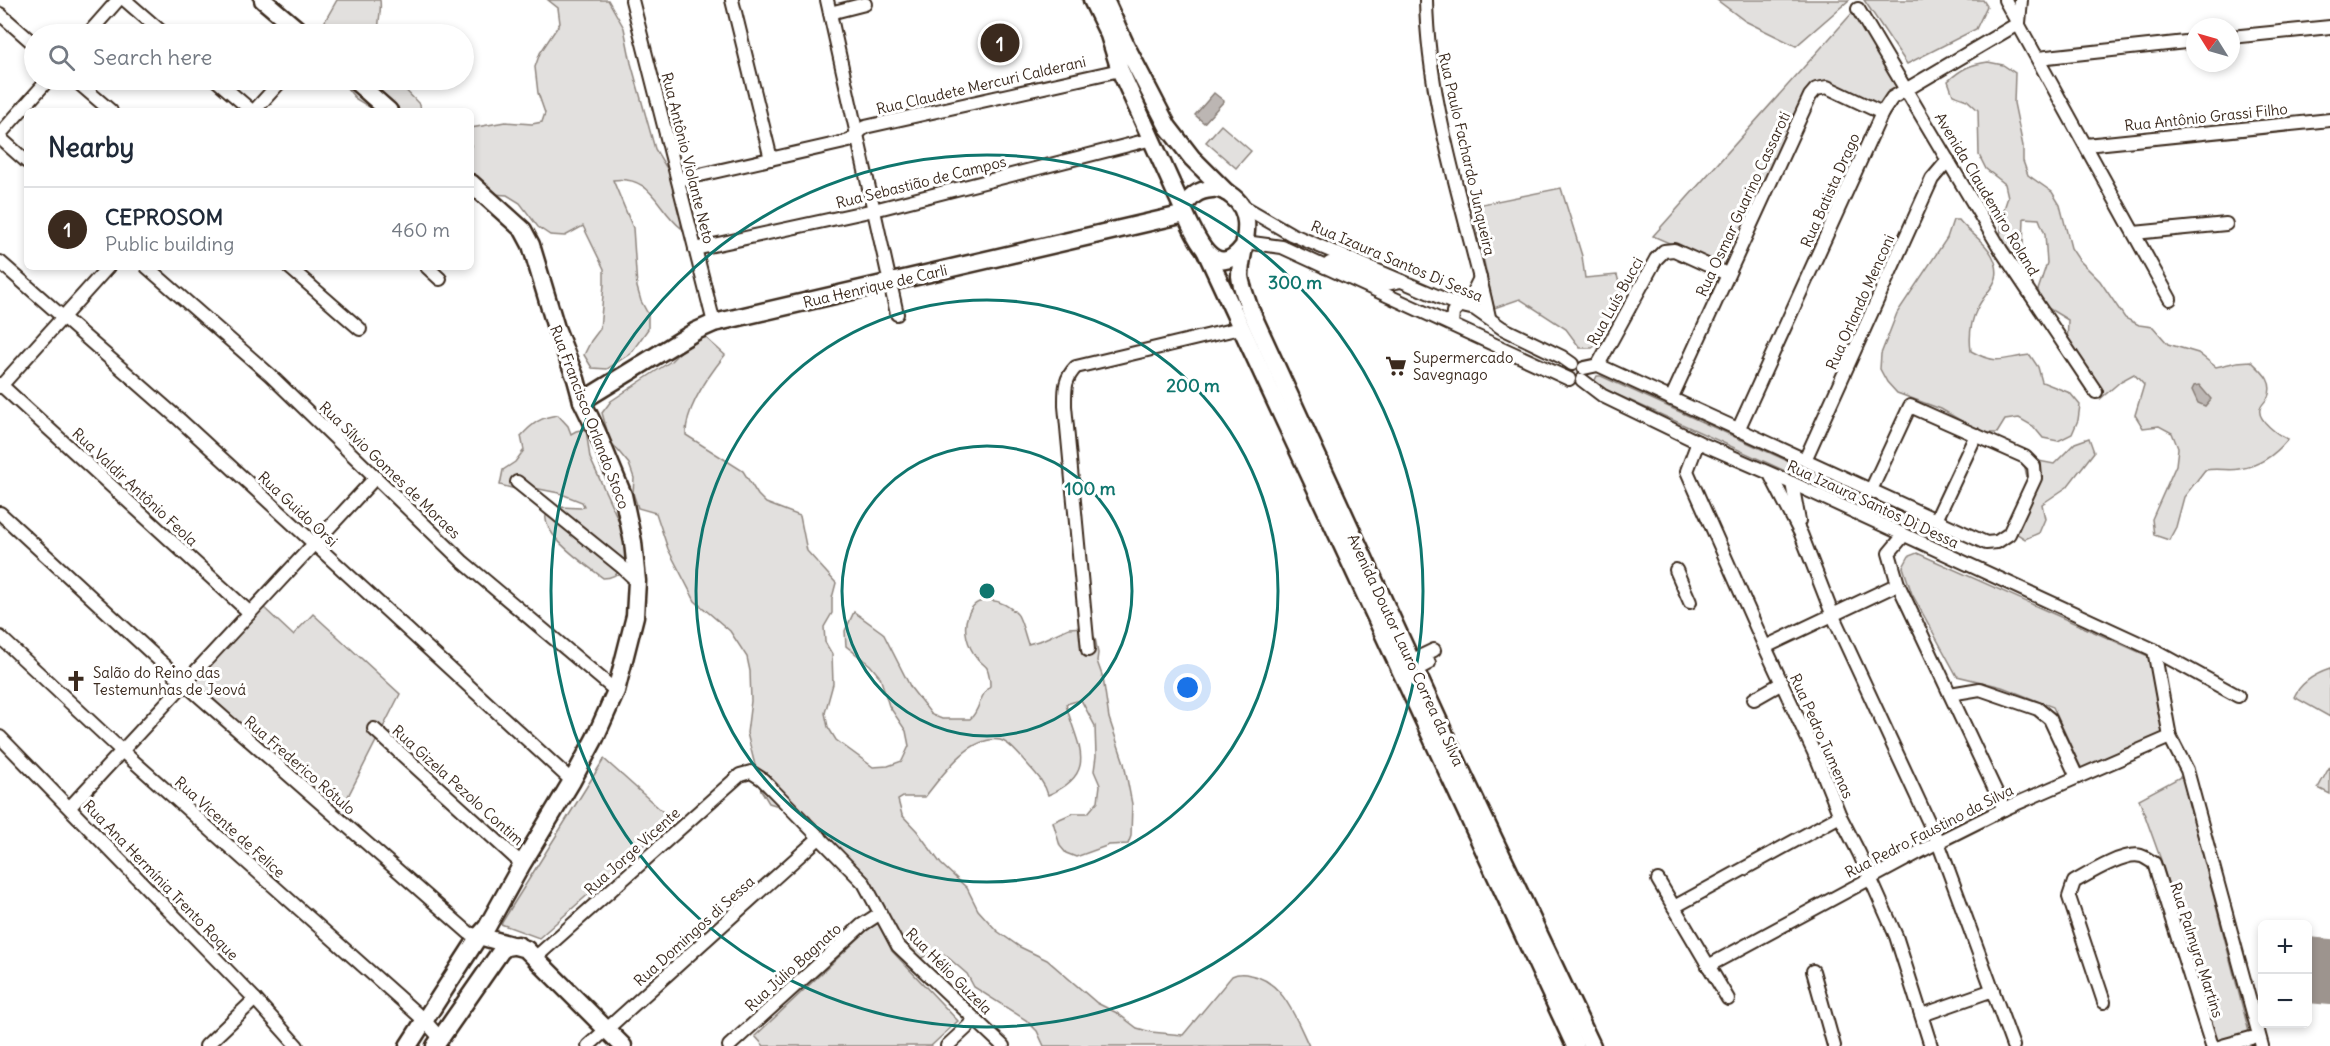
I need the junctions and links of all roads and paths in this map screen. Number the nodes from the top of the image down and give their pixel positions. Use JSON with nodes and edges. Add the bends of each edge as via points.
{"nodes":[{"id":1,"x":118,"y":0,"type":"edge"},
{"id":2,"x":125,"y":0,"type":"edge"},
{"id":3,"x":263,"y":0,"type":"edge"},
{"id":4,"x":632,"y":0,"type":"edge"},
{"id":5,"x":732,"y":0,"type":"edge"},
{"id":6,"x":827,"y":0,"type":"edge"},
{"id":7,"x":1092,"y":0,"type":"edge"},
{"id":8,"x":1105,"y":0,"type":"edge"},
{"id":9,"x":1426,"y":0,"type":"edge"},
{"id":10,"x":2005,"y":0,"type":"edge"},
{"id":11,"x":2020,"y":0,"type":"edge"},
{"id":12,"x":865,"y":4,"type":"dead end"},
{"id":13,"x":1858,"y":9,"type":"dead end"},
{"id":14,"x":830,"y":13,"type":"junction"},
{"id":15,"x":0,"y":14,"type":"edge"},
{"id":16,"x":2019,"y":23,"type":"junction"},
{"id":17,"x":97,"y":24,"type":"edge"},
{"id":18,"x":153,"y":24,"type":"edge"},
{"id":19,"x":291,"y":24,"type":"edge"},
{"id":20,"x":2330,"y":27,"type":"edge"},
{"id":21,"x":24,"y":35,"type":"edge"},
{"id":22,"x":2240,"y":36,"type":"edge"},
{"id":23,"x":2186,"y":42,"type":"edge"},
{"id":24,"x":2038,"y":58,"type":"junction"},
{"id":25,"x":1120,"y":70,"type":"junction"},
{"id":26,"x":1905,"y":88,"type":"junction"},
{"id":27,"x":39,"y":90,"type":"edge"},
{"id":28,"x":87,"y":90,"type":"edge"},
{"id":29,"x":228,"y":90,"type":"edge"},
{"id":30,"x":273,"y":90,"type":"edge"},
{"id":31,"x":365,"y":90,"type":"edge"},
{"id":32,"x":24,"y":108,"type":"edge"},
{"id":33,"x":24,"y":108,"type":"edge"},
{"id":34,"x":108,"y":108,"type":"edge"},
{"id":35,"x":249,"y":108,"type":"edge"},
{"id":36,"x":256,"y":108,"type":"edge"},
{"id":37,"x":386,"y":108,"type":"edge"},
{"id":38,"x":1882,"y":113,"type":"junction"},
{"id":39,"x":2330,"y":120,"type":"edge"},
{"id":40,"x":857,"y":134,"type":"junction"},
{"id":41,"x":0,"y":136,"type":"edge"},
{"id":42,"x":1152,"y":139,"type":"junction"},
{"id":43,"x":2086,"y":145,"type":"junction"},
{"id":44,"x":24,"y":159,"type":"edge"},
{"id":45,"x":771,"y":159,"type":"junction"},
{"id":46,"x":1948,"y":160,"type":"junction"},
{"id":47,"x":678,"y":180,"type":"junction"},
{"id":48,"x":474,"y":189,"type":"edge"},
{"id":49,"x":1226,"y":192,"type":"junction"},
{"id":50,"x":1241,"y":205,"type":"junction"},
{"id":51,"x":874,"y":210,"type":"junction"},
{"id":52,"x":1184,"y":211,"type":"junction"},
{"id":53,"x":2226,"y":224,"type":"dead end"},
{"id":54,"x":2134,"y":233,"type":"junction"},
{"id":55,"x":1244,"y":245,"type":"junction"},
{"id":56,"x":695,"y":249,"type":"junction"},
{"id":57,"x":1206,"y":252,"type":"junction"},
{"id":58,"x":0,"y":262,"type":"edge"},
{"id":59,"x":1325,"y":267,"type":"junction"},
{"id":60,"x":105,"y":270,"type":"edge"},
{"id":61,"x":150,"y":270,"type":"edge"},
{"id":62,"x":292,"y":270,"type":"edge"},
{"id":63,"x":430,"y":270,"type":"edge"},
{"id":64,"x":1727,"y":274,"type":"junction"},
{"id":65,"x":1480,"y":278,"type":"junction"},
{"id":66,"x":440,"y":279,"type":"dead end"},
{"id":67,"x":1402,"y":281,"type":"junction"},
{"id":68,"x":890,"y":283,"type":"junction"},
{"id":69,"x":2170,"y":299,"type":"dead end"},
{"id":70,"x":1458,"y":305,"type":"junction"},
{"id":71,"x":897,"y":314,"type":"dead end"},
{"id":72,"x":63,"y":317,"type":"junction"},
{"id":73,"x":1489,"y":317,"type":"junction"},
{"id":74,"x":714,"y":323,"type":"junction"},
{"id":75,"x":1452,"y":324,"type":"junction"},
{"id":76,"x":1240,"y":328,"type":"junction"},
{"id":77,"x":360,"y":329,"type":"dead end"},
{"id":78,"x":1598,"y":365,"type":"junction"},
{"id":79,"x":1577,"y":373,"type":"junction"},
{"id":80,"x":1,"y":385,"type":"edge"},
{"id":81,"x":2096,"y":392,"type":"dead end"},
{"id":82,"x":1671,"y":399,"type":"junction"},
{"id":83,"x":582,"y":401,"type":"junction"},
{"id":84,"x":1738,"y":430,"type":"junction"},
{"id":85,"x":1976,"y":435,"type":"junction"},
{"id":86,"x":1698,"y":442,"type":"junction"},
{"id":87,"x":1805,"y":460,"type":"junction"},
{"id":88,"x":1770,"y":474,"type":"junction"},
{"id":89,"x":375,"y":478,"type":"junction"},
{"id":90,"x":517,"y":482,"type":"dead end"},
{"id":91,"x":1792,"y":483,"type":"junction"},
{"id":92,"x":1870,"y":490,"type":"junction"},
{"id":93,"x":0,"y":513,"type":"edge"},
{"id":94,"x":1936,"y":520,"type":"junction"},
{"id":95,"x":1801,"y":534,"type":"junction"},
{"id":96,"x":1904,"y":535,"type":"junction"},
{"id":97,"x":314,"y":545,"type":"junction"},
{"id":98,"x":1676,"y":570,"type":"dead end"},
{"id":99,"x":637,"y":581,"type":"junction"},
{"id":100,"x":1898,"y":584,"type":"junction"},
{"id":101,"x":1690,"y":602,"type":"dead end"},
{"id":102,"x":250,"y":613,"type":"junction"},
{"id":103,"x":1833,"y":616,"type":"junction"},
{"id":104,"x":0,"y":637,"type":"edge"},
{"id":105,"x":1765,"y":648,"type":"junction"},
{"id":106,"x":1088,"y":650,"type":"dead end"},
{"id":107,"x":1434,"y":650,"type":"dead end"},
{"id":108,"x":2154,"y":650,"type":"junction"},
{"id":109,"x":1419,"y":665,"type":"junction"},
{"id":110,"x":184,"y":683,"type":"junction"},
{"id":111,"x":1782,"y":683,"type":"junction"},
{"id":112,"x":616,"y":691,"type":"junction"},
{"id":113,"x":1950,"y":694,"type":"junction"},
{"id":114,"x":2238,"y":696,"type":"dead end"},
{"id":115,"x":1754,"y":699,"type":"dead end"},
{"id":116,"x":374,"y":729,"type":"dead end"},
{"id":117,"x":0,"y":737,"type":"edge"},
{"id":118,"x":2170,"y":737,"type":"junction"},
{"id":119,"x":122,"y":751,"type":"junction"},
{"id":120,"x":751,"y":772,"type":"joint"},
{"id":121,"x":2077,"y":777,"type":"junction"},
{"id":122,"x":572,"y":781,"type":"junction"},
{"id":123,"x":70,"y":807,"type":"junction"},
{"id":124,"x":2004,"y":809,"type":"junction"},
{"id":125,"x":1840,"y":816,"type":"junction"},
{"id":126,"x":820,"y":837,"type":"junction"},
{"id":127,"x":1938,"y":842,"type":"junction"},
{"id":128,"x":522,"y":864,"type":"junction"},
{"id":129,"x":1868,"y":878,"type":"junction"},
{"id":130,"x":1658,"y":880,"type":"dead end"},
{"id":131,"x":1674,"y":907,"type":"junction"},
{"id":132,"x":879,"y":914,"type":"junction"},
{"id":133,"x":484,"y":934,"type":"junction"},
{"id":134,"x":518,"y":945,"type":"junction"},
{"id":135,"x":536,"y":957,"type":"junction"},
{"id":136,"x":1708,"y":966,"type":"junction"},
{"id":137,"x":1813,"y":971,"type":"dead end"},
{"id":138,"x":480,"y":979,"type":"junction"},
{"id":139,"x":1993,"y":990,"type":"junction"},
{"id":140,"x":255,"y":999,"type":"junction"},
{"id":141,"x":1728,"y":999,"type":"dead end"},
{"id":142,"x":2104,"y":1002,"type":"dead end"},
{"id":143,"x":1922,"y":1015,"type":"junction"},
{"id":144,"x":975,"y":1020,"type":"junction"},
{"id":145,"x":425,"y":1021,"type":"junction"},
{"id":146,"x":608,"y":1029,"type":"junction"},
{"id":147,"x":2251,"y":1038,"type":"dead end"},
{"id":148,"x":437,"y":1042,"type":"edge"},
{"id":149,"x":206,"y":1046,"type":"edge"},
{"id":150,"x":297,"y":1046,"type":"edge"},
{"id":151,"x":408,"y":1046,"type":"edge"},
{"id":152,"x":588,"y":1046,"type":"edge"},
{"id":153,"x":623,"y":1046,"type":"edge"},
{"id":154,"x":729,"y":1046,"type":"edge"},
{"id":155,"x":947,"y":1046,"type":"edge"},
{"id":156,"x":1003,"y":1046,"type":"edge"},
{"id":157,"x":1575,"y":1046,"type":"edge"},
{"id":158,"x":1592,"y":1046,"type":"edge"},
{"id":159,"x":1834,"y":1046,"type":"edge"},
{"id":160,"x":1931,"y":1046,"type":"edge"},
{"id":161,"x":2013,"y":1046,"type":"edge"},
{"id":162,"x":2212,"y":1046,"type":"edge"},
{"id":163,"x":2222,"y":1046,"type":"edge"},
{"id":164,"x":2262,"y":1046,"type":"edge"}],
"edges":[{"from":1,"to":17,"type":"street"},
{"from":2,"to":18,"type":"street"},
{"from":3,"to":19,"type":"main road"},
{"from":4,"to":47,"type":"street","name":"Rua Antônio Violante Neto"},
{"from":5,"to":45,"type":"street"},
{"from":6,"to":14,"type":"street"},
{"from":7,"to":25,"type":"main road"},
{"from":8,"to":49,"type":"main road","via":[[1168,128]]},
{"from":9,"to":65,"type":"street","name":"Rua Paulo Fachardo Junqueira","via":[[1434,85]]},
{"from":10,"to":16,"type":"street"},
{"from":11,"to":16,"type":"street"},
{"from":12,"to":14,"type":"street"},
{"from":13,"to":26,"type":"street","name":"Avenida Claudemiro Roland"},
{"from":14,"to":40,"type":"street"},
{"from":15,"to":21,"type":"street"},
{"from":16,"to":24,"type":"street"},
{"from":16,"to":26,"type":"street","name":"Rua Batista Drago"},
{"from":20,"to":22,"type":"street"},
{"from":23,"to":24,"type":"street"},
{"from":24,"to":43,"type":"street"},
{"from":25,"to":40,"type":"street","name":"Rua Claudete Mercuri Calderani","via":[[865,127]]},
{"from":25,"to":42,"type":"main road"},
{"from":26,"to":38,"type":"street","name":"Rua Batista Drago"},
{"from":26,"to":46,"type":"street","name":"Avenida Claudemiro Roland"},
{"from":27,"to":33,"type":"street"},
{"from":28,"to":34,"type":"street"},
{"from":29,"to":35,"type":"street"},
{"from":30,"to":36,"type":"street"},
{"from":31,"to":37,"type":"main road"},
{"from":32,"to":41,"type":"street"},
{"from":38,"to":64,"type":"street","name":"Rua Osmar Guarino Cassaroti","via":[[1827,87],[1816,89]]},
{"from":38,"to":84,"type":"street","name":"Rua Batista Drago"},
{"from":39,"to":43,"type":"street","name":"Rua Antônio Grassi Filho"},
{"from":40,"to":45,"type":"street","name":"Rua Claudete Mercuri Calderani","via":[[849,141]]},
{"from":40,"to":51,"type":"street"},
{"from":41,"to":44,"type":"street"},
{"from":42,"to":51,"type":"street","name":"Rua Sebastião de Campos"},
{"from":42,"to":52,"type":"main road"},
{"from":43,"to":54,"type":"street"},
{"from":45,"to":47,"type":"street","name":"Rua Claudete Mercuri Calderani"},
{"from":46,"to":81,"type":"street","name":"Avenida Claudemiro Roland","via":[[2001,250]]},
{"from":46,"to":87,"type":"street","name":"Rua Orlando Menconi","via":[[1932,178]]},
{"from":47,"to":56,"type":"street","name":"Rua Antônio Violante Neto"},
{"from":48,"to":83,"type":"main road","name":"Rua Francisco Orlando Stoco","via":[[524,230]]},
{"from":49,"to":50,"type":"main road"},
{"from":49,"to":52,"type":"main road","via":[[1216,188],[1196,192]]},
{"from":50,"to":55,"type":"main road","via":[[1246,221]]},
{"from":50,"to":67,"type":"street","name":"Rua Izaura Santos Di Sessa","via":[[1291,234]]},
{"from":51,"to":56,"type":"street","name":"Rua Sebastião de Campos"},
{"from":51,"to":68,"type":"street"},
{"from":52,"to":57,"type":"main road"},
{"from":52,"to":68,"type":"main road","name":"Rua Henrique de Carli"},
{"from":53,"to":54,"type":"street"},
{"from":54,"to":69,"type":"street"},
{"from":55,"to":57,"type":"main road","via":[[1232,259],[1224,261]]},
{"from":55,"to":59,"type":"street","via":[[1282,247]]},
{"from":55,"to":109,"type":"main road","name":"Avenida Doutor Lauro Correa da Silva","via":[[1240,276],[1249,307]]},
{"from":56,"to":74,"type":"street","name":"Rua Antônio Violante Neto"},
{"from":57,"to":76,"type":"main road"},
{"from":58,"to":72,"type":"street","name":"Rua Guido Orsi"},
{"from":59,"to":67,"type":"street","via":[[1338,263],[1379,282]]},
{"from":59,"to":75,"type":"street"},
{"from":60,"to":72,"type":"street"},
{"from":61,"to":89,"type":"street","name":"Rua Sílvio Gomes de Moraes","via":[[270,375]]},
{"from":62,"to":77,"type":"street"},
{"from":63,"to":66,"type":"street"},
{"from":64,"to":78,"type":"street","name":"Rua Luís Bucci","via":[[1674,250],[1664,251]]},
{"from":64,"to":82,"type":"street","name":"Rua Osmar Guarino Cassaroti"},
{"from":65,"to":70,"type":"street","name":"Rua Paulo Fachardo Junqueira","via":[[1472,294]]},
{"from":65,"to":73,"type":"street","name":"Rua Paulo Fachardo Junqueira"},
{"from":67,"to":70,"type":"street","name":"Rua Izaura Santos Di Sessa"},
{"from":68,"to":71,"type":"street"},
{"from":68,"to":74,"type":"main road","name":"Rua Henrique de Carli"},
{"from":70,"to":73,"type":"street","name":"Rua Izaura Santos Di Sessa"},
{"from":70,"to":75,"type":"street","name":"Rua Paulo Fachardo Junqueira","via":[[1451,316]]},
{"from":72,"to":80,"type":"street"},
{"from":72,"to":97,"type":"street","name":"Rua Guido Orsi"},
{"from":73,"to":79,"type":"street","name":"Rua Izaura Santos Di Sessa","via":[[1502,328],[1562,357]]},
{"from":74,"to":83,"type":"main road","name":"Rua Henrique de Carli"},
{"from":75,"to":79,"type":"street"},
{"from":76,"to":106,"type":"street","via":[[1076,367],[1069,374],[1065,406]]},
{"from":76,"to":157,"type":"main road"},
{"from":78,"to":79,"type":"street"},
{"from":78,"to":82,"type":"street","name":"Rua Izaura Santos Di Dessa"},
{"from":79,"to":86,"type":"street","name":"Rua Izaura Santos Di Dessa","via":[[1603,396]]},
{"from":80,"to":102,"type":"street","name":"Rua Valdir Antônio Feola"},
{"from":82,"to":84,"type":"street","name":"Rua Izaura Santos Di Dessa"},
{"from":83,"to":99,"type":"main road","name":"Rua Francisco Orlando Stoco","via":[[623,495]]},
{"from":84,"to":87,"type":"street","name":"Rua Izaura Santos Di Dessa"},
{"from":85,"to":92,"type":"street","via":[[1910,406]]},
{"from":85,"to":94,"type":"street"},
{"from":85,"to":94,"type":"street","name":"Rua Izaura Santos Di Dessa","via":[[2025,457],[2034,466],[2035,478],[2009,534],[1997,542],[1986,543]]},
{"from":86,"to":88,"type":"street","name":"Rua Izaura Santos Di Dessa"},
{"from":86,"to":105,"type":"street","name":"Rua Pedro Tumenas","via":[[1687,471]]},
{"from":87,"to":92,"type":"street","name":"Rua Izaura Santos Di Dessa"},
{"from":88,"to":91,"type":"street","name":"Rua Izaura Santos Di Dessa"},
{"from":88,"to":95,"type":"street"},
{"from":89,"to":97,"type":"street"},
{"from":89,"to":112,"type":"street","name":"Rua Sílvio Gomes de Moraes","via":[[462,561]]},
{"from":90,"to":99,"type":"street"},
{"from":91,"to":95,"type":"street"},
{"from":91,"to":96,"type":"street","name":"Rua Izaura Santos Di Dessa"},
{"from":92,"to":94,"type":"street","name":"Rua Izaura Santos Di Dessa"},
{"from":93,"to":110,"type":"street","name":"Rua Frederico Rótulo"},
{"from":95,"to":103,"type":"street"},
{"from":96,"to":100,"type":"street","via":[[1889,553]]},
{"from":96,"to":108,"type":"street","name":"Rua Izaura Santos Di Dessa"},
{"from":97,"to":102,"type":"street"},
{"from":97,"to":122,"type":"street","name":"Rua Guido Orsi"},
{"from":98,"to":101,"type":"street"},
{"from":99,"to":112,"type":"main road","name":"Rua Francisco Orlando Stoco","via":[[635,616]]},
{"from":100,"to":103,"type":"street"},
{"from":100,"to":113,"type":"street"},
{"from":102,"to":110,"type":"street"},
{"from":103,"to":105,"type":"street"},
{"from":103,"to":127,"type":"street"},
{"from":104,"to":119,"type":"street","name":"Rua Vicente de Felice"},
{"from":105,"to":111,"type":"street","name":"Rua Pedro Tumenas"},
{"from":107,"to":109,"type":"street"},
{"from":108,"to":114,"type":"street"},
{"from":108,"to":118,"type":"street"},
{"from":109,"to":158,"type":"main road","name":"Avenida Doutor Lauro Correa da Silva"},
{"from":110,"to":119,"type":"street"},
{"from":110,"to":133,"type":"street","name":"Rua Frederico Rótulo","via":[[469,933]]},
{"from":111,"to":115,"type":"street"},
{"from":111,"to":125,"type":"street","name":"Rua Pedro Tumenas"},
{"from":112,"to":122,"type":"main road","name":"Rua Francisco Orlando Stoco"},
{"from":113,"to":121,"type":"street","via":[[1980,689],[2038,709],[2050,719]]},
{"from":113,"to":124,"type":"street"},
{"from":116,"to":128,"type":"street","name":"Rua Gizela Pezolo Contim"},
{"from":117,"to":123,"type":"street","name":"Rua Ana Hermínia Trento Roque"},
{"from":118,"to":121,"type":"street","name":"Rua Pedro Faustino da Silva"},
{"from":118,"to":164,"type":"street","via":[[2187,770]]},
{"from":119,"to":123,"type":"street"},
{"from":119,"to":145,"type":"street","name":"Rua Vicente de Felice"},
{"from":120,"to":126,"type":"street","name":"Rua Hélio Guzela"},
{"from":120,"to":135,"type":"street","name":"Rua Jorge Vicente","via":[[740,775]]},
{"from":121,"to":124,"type":"street","name":"Rua Pedro Faustino da Silva"},
{"from":122,"to":128,"type":"main road","name":"Rua Francisco Orlando Stoco"},
{"from":123,"to":140,"type":"street","name":"Rua Ana Hermínia Trento Roque"},
{"from":124,"to":127,"type":"street","name":"Rua Pedro Faustino da Silva"},
{"from":125,"to":129,"type":"street","name":"Rua Pedro Tumenas"},
{"from":125,"to":131,"type":"street"},
{"from":126,"to":132,"type":"street","name":"Rua Hélio Guzela","via":[[864,883]]},
{"from":126,"to":146,"type":"street","name":"Rua Domingos di Sessa"},
{"from":127,"to":129,"type":"street","name":"Rua Pedro Faustino da Silva"},
{"from":127,"to":139,"type":"street"},
{"from":128,"to":133,"type":"main road","name":"Rua Francisco Orlando Stoco"},
{"from":129,"to":136,"type":"street","name":"Rua Pedro Faustino da Silva"},
{"from":129,"to":143,"type":"street","name":"Rua Pedro Tumenas","via":[[1896,936]]},
{"from":130,"to":131,"type":"street"},
{"from":131,"to":136,"type":"street"},
{"from":132,"to":144,"type":"street","name":"Rua Hélio Guzela","via":[[898,946]]},
{"from":132,"to":154,"type":"street","name":"Rua Júlio Bagnato"},
{"from":133,"to":134,"type":"main road"},
{"from":133,"to":138,"type":"main road"},
{"from":133,"to":145,"type":"main road","name":"Rua Francisco Orlando Stoco"},
{"from":134,"to":135,"type":"main road"},
{"from":134,"to":138,"type":"main road","via":[[501,951]]},
{"from":135,"to":146,"type":"main road"},
{"from":136,"to":141,"type":"street"},
{"from":137,"to":159,"type":"street"},
{"from":138,"to":148,"type":"main road"},
{"from":139,"to":143,"type":"street"},
{"from":139,"to":161,"type":"street"},
{"from":140,"to":149,"type":"street"},
{"from":140,"to":150,"type":"street","name":"Rua Ana Hermínia Trento Roque"},
{"from":142,"to":162,"type":"street","name":"Rua Palmyra Martins","via":[[2069,897],[2074,882],[2102,866],[2140,855],[2154,863]]},
{"from":143,"to":160,"type":"street","name":"Rua Pedro Tumenas"},
{"from":144,"to":155,"type":"street"},
{"from":144,"to":156,"type":"street","name":"Rua Hélio Guzela"},
{"from":145,"to":148,"type":"street","name":"Rua Vicente de Felice"},
{"from":145,"to":151,"type":"main road","name":"Rua Francisco Orlando Stoco"},
{"from":146,"to":152,"type":"street","name":"Rua Domingos di Sessa"},
{"from":146,"to":153,"type":"main road"},
{"from":147,"to":163,"type":"street"}]}
